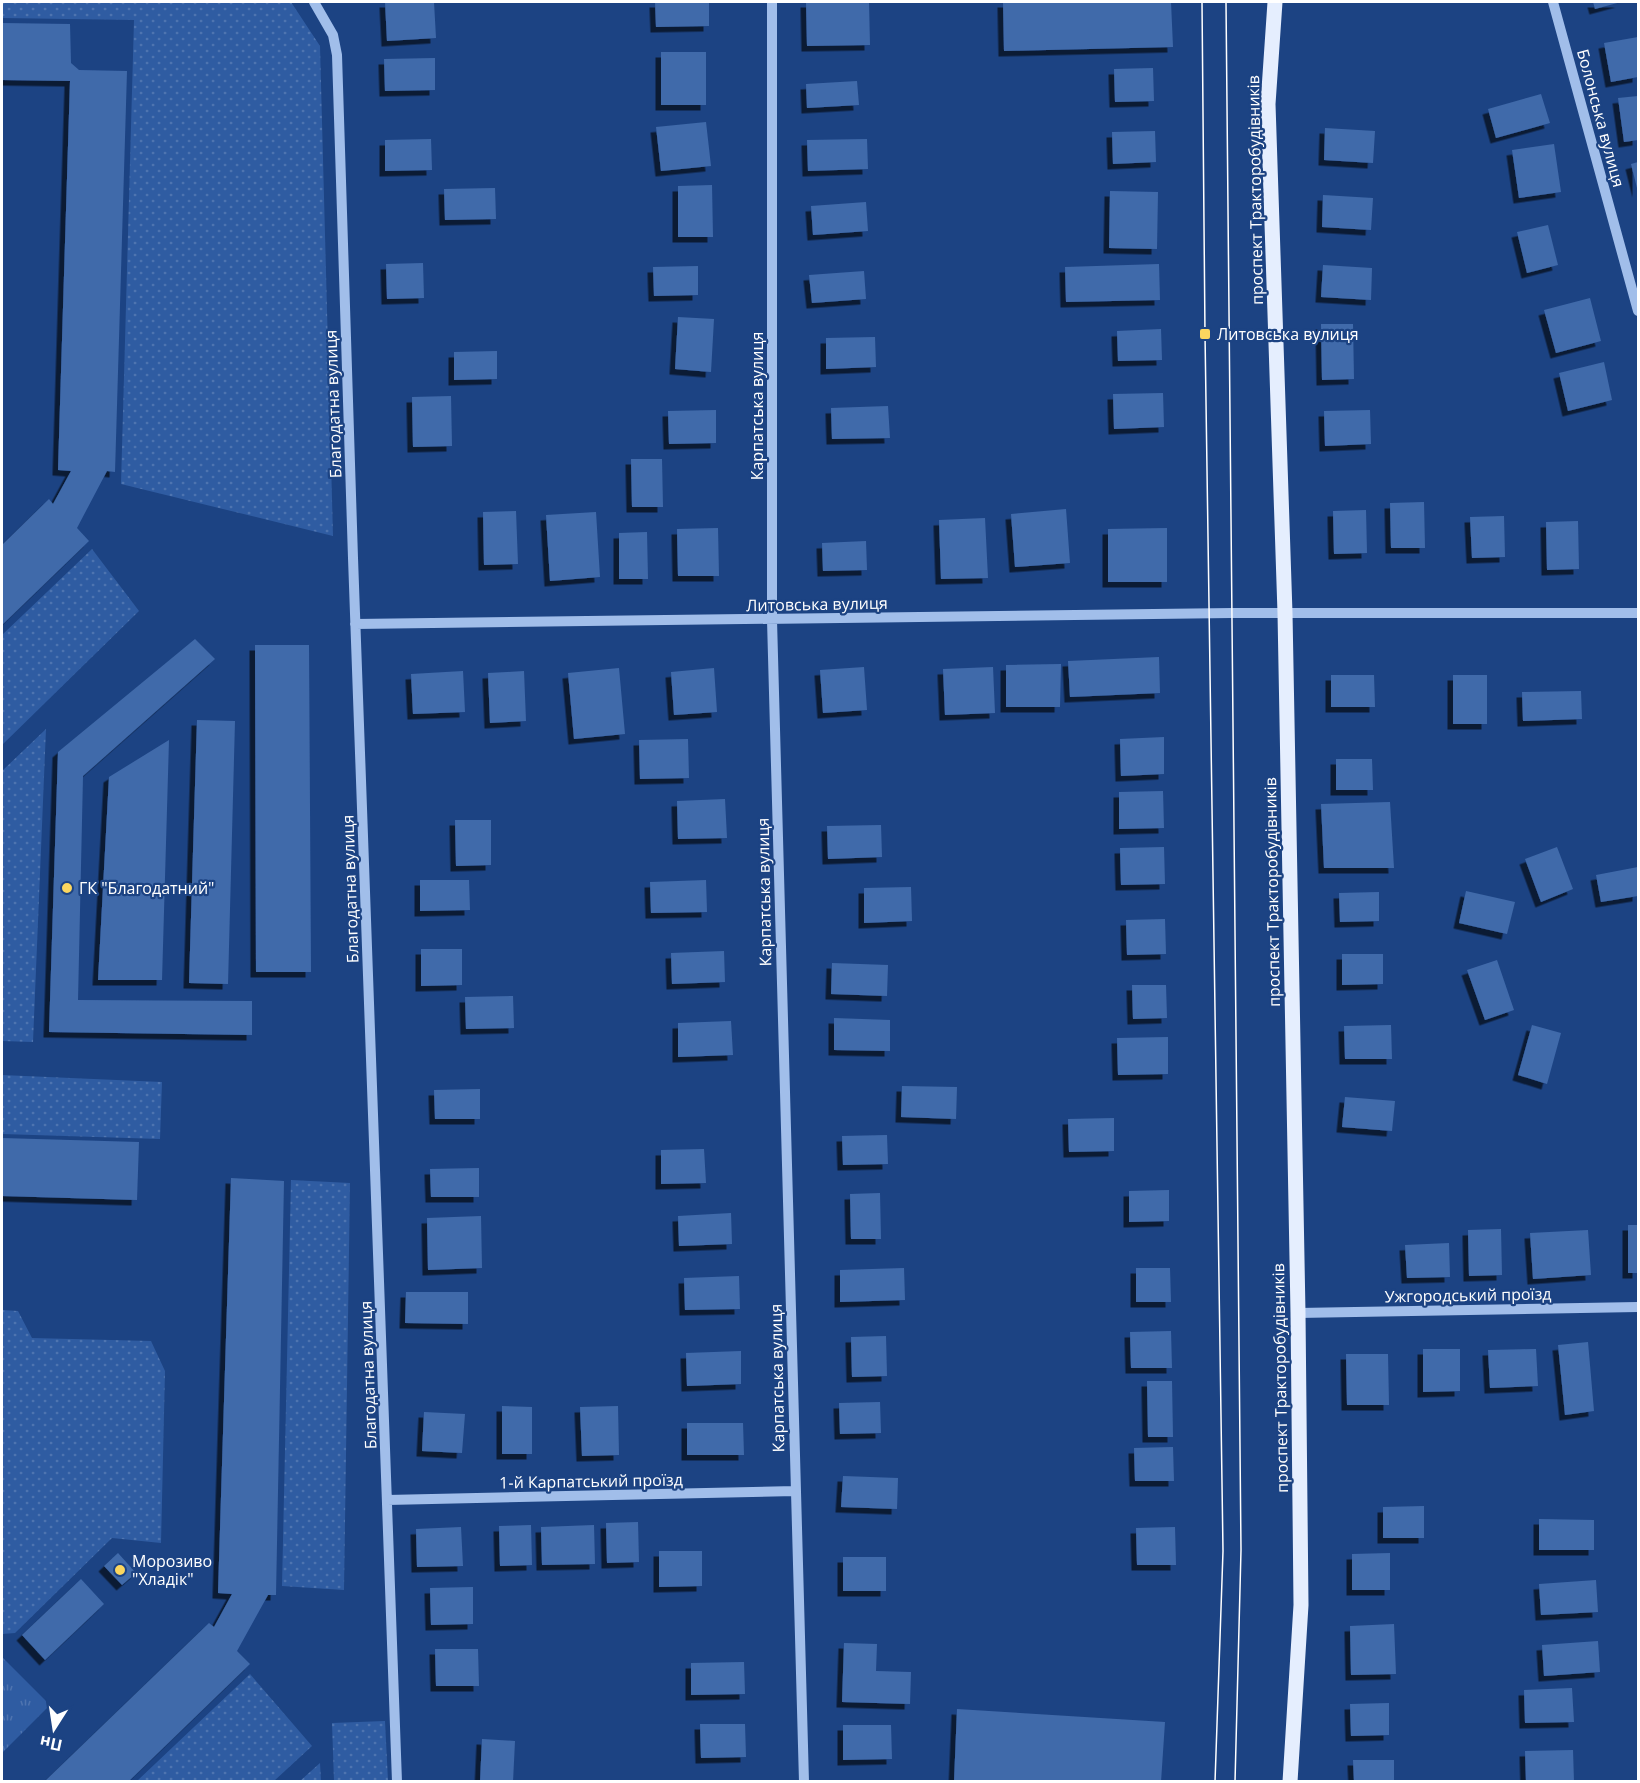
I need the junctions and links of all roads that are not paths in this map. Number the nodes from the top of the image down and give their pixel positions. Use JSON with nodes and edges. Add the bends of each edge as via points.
{"nodes":[{"id":1,"x":314,"y":2,"type":"edge"},
{"id":2,"x":772,"y":2,"type":"edge"},
{"id":3,"x":1275,"y":2,"type":"edge"},
{"id":4,"x":1553,"y":2,"type":"edge"},
{"id":5,"x":1638,"y":311,"type":"edge"},
{"id":6,"x":1285,"y":613,"type":"junction"},
{"id":7,"x":1638,"y":613,"type":"edge"},
{"id":8,"x":772,"y":620,"type":"junction"},
{"id":9,"x":356,"y":624,"type":"junction"},
{"id":10,"x":1638,"y":1307,"type":"edge"},
{"id":11,"x":1298,"y":1313,"type":"junction"},
{"id":12,"x":795,"y":1491,"type":"junction"},
{"id":13,"x":387,"y":1500,"type":"junction"},
{"id":14,"x":398,"y":1782,"type":"edge"},
{"id":15,"x":804,"y":1782,"type":"edge"},
{"id":16,"x":1290,"y":1782,"type":"edge"}],
"edges":[{"from":1,"to":9,"type":"street","name":"Благодатна вулиця","via":[[333,35],[337,55]]},
{"from":2,"to":8,"type":"street","name":"Карпатська вулиця"},
{"from":3,"to":6,"type":"main road","name":"проспект Тракторобудівників","via":[[1268,104]]},
{"from":4,"to":5,"type":"street","name":"Болонська вулиця"},
{"from":6,"to":7,"type":"street","name":"Литовська вулиця"},
{"from":6,"to":8,"type":"street","name":"Литовська вулиця"},
{"from":6,"to":11,"type":"main road","name":"проспект Тракторобудівників"},
{"from":8,"to":9,"type":"street","name":"Литовська вулиця"},
{"from":8,"to":12,"type":"street","name":"Карпатська вулиця"},
{"from":9,"to":13,"type":"street","name":"Благодатна вулиця"},
{"from":10,"to":11,"type":"street","name":"Ужгородський проїзд"},
{"from":11,"to":16,"type":"main road","name":"проспект Тракторобудівників","via":[[1301,1605]]},
{"from":12,"to":13,"type":"street","name":"1-й Карпатський проїзд"},
{"from":12,"to":15,"type":"street","name":"Карпатська вулиця"},
{"from":13,"to":14,"type":"street","name":"Благодатна вулиця"}]}
